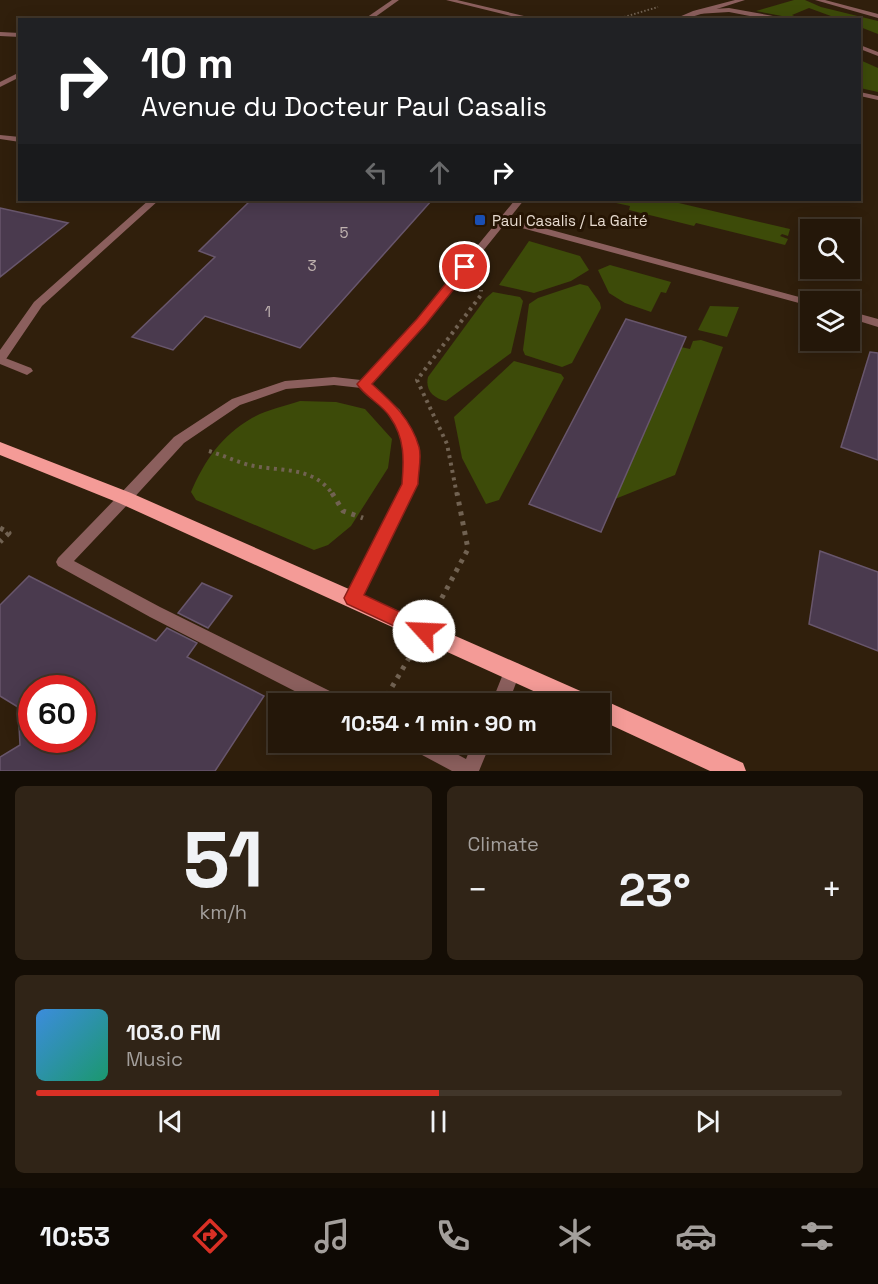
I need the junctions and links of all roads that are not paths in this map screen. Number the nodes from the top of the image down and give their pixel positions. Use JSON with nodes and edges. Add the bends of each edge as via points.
{"nodes":[{"id":1,"x":396,"y":0,"type":"edge"},
{"id":2,"x":449,"y":0,"type":"edge"},
{"id":3,"x":742,"y":0,"type":"edge"},
{"id":4,"x":818,"y":0,"type":"edge"},
{"id":5,"x":696,"y":12,"type":"junction"},
{"id":6,"x":878,"y":16,"type":"edge"},
{"id":7,"x":369,"y":18,"type":"edge"},
{"id":8,"x":529,"y":18,"type":"edge"},
{"id":9,"x":680,"y":18,"type":"edge"},
{"id":10,"x":773,"y":18,"type":"edge"},
{"id":11,"x":0,"y":34,"type":"edge"},
{"id":12,"x":18,"y":35,"type":"edge"},
{"id":13,"x":861,"y":47,"type":"edge"},
{"id":14,"x":878,"y":54,"type":"edge"},
{"id":15,"x":18,"y":75,"type":"edge"},
{"id":16,"x":0,"y":86,"type":"edge"},
{"id":17,"x":861,"y":94,"type":"edge"},
{"id":18,"x":878,"y":98,"type":"edge"},
{"id":19,"x":0,"y":137,"type":"edge"},
{"id":20,"x":18,"y":140,"type":"edge"},
{"id":21,"x":153,"y":201,"type":"edge"},
{"id":22,"x":518,"y":201,"type":"edge"},
{"id":23,"x":503,"y":220,"type":"junction"},
{"id":24,"x":800,"y":300,"type":"edge"},
{"id":25,"x":860,"y":317,"type":"edge"},
{"id":26,"x":878,"y":323,"type":"edge"},
{"id":27,"x":0,"y":360,"type":"edge"},
{"id":28,"x":27,"y":371,"type":"dead end"},
{"id":29,"x":364,"y":384,"type":"junction"},
{"id":30,"x":0,"y":448,"type":"edge"},
{"id":31,"x":125,"y":498,"type":"junction"},
{"id":32,"x":353,"y":598,"type":"junction"},
{"id":33,"x":513,"y":670,"type":"junction"},
{"id":34,"x":316,"y":693,"type":"edge"},
{"id":35,"x":504,"y":693,"type":"edge"},
{"id":36,"x":563,"y":693,"type":"edge"},
{"id":37,"x":610,"y":715,"type":"edge"},
{"id":38,"x":436,"y":753,"type":"edge"},
{"id":39,"x":477,"y":753,"type":"edge"},
{"id":40,"x":735,"y":771,"type":"edge"}],
"edges":[{"from":1,"to":7,"type":"street"},
{"from":2,"to":8,"type":"street"},
{"from":3,"to":5,"type":"street"},
{"from":4,"to":6,"type":"street"},
{"from":5,"to":9,"type":"street"},
{"from":5,"to":10,"type":"street","via":[[729,10]]},
{"from":11,"to":12,"type":"street"},
{"from":13,"to":14,"type":"street"},
{"from":15,"to":16,"type":"street"},
{"from":17,"to":18,"type":"street"},
{"from":19,"to":20,"type":"street"},
{"from":21,"to":27,"type":"street","via":[[38,304]]},
{"from":22,"to":23,"type":"street"},
{"from":23,"to":24,"type":"street"},
{"from":23,"to":29,"type":"street"},
{"from":25,"to":26,"type":"street"},
{"from":27,"to":28,"type":"street"},
{"from":29,"to":31,"type":"street","via":[[334,381],[285,385],[236,402],[179,440]]},
{"from":29,"to":32,"type":"street","via":[[396,414],[412,448],[410,484]]},
{"from":30,"to":31,"type":"main road"},
{"from":31,"to":32,"type":"main road"},
{"from":31,"to":34,"type":"street","via":[[63,562]]},
{"from":32,"to":33,"type":"main road"},
{"from":33,"to":35,"type":"street"},
{"from":33,"to":36,"type":"main road"},
{"from":37,"to":40,"type":"main road"},
{"from":38,"to":39,"type":"street","via":[[470,771]]}]}
